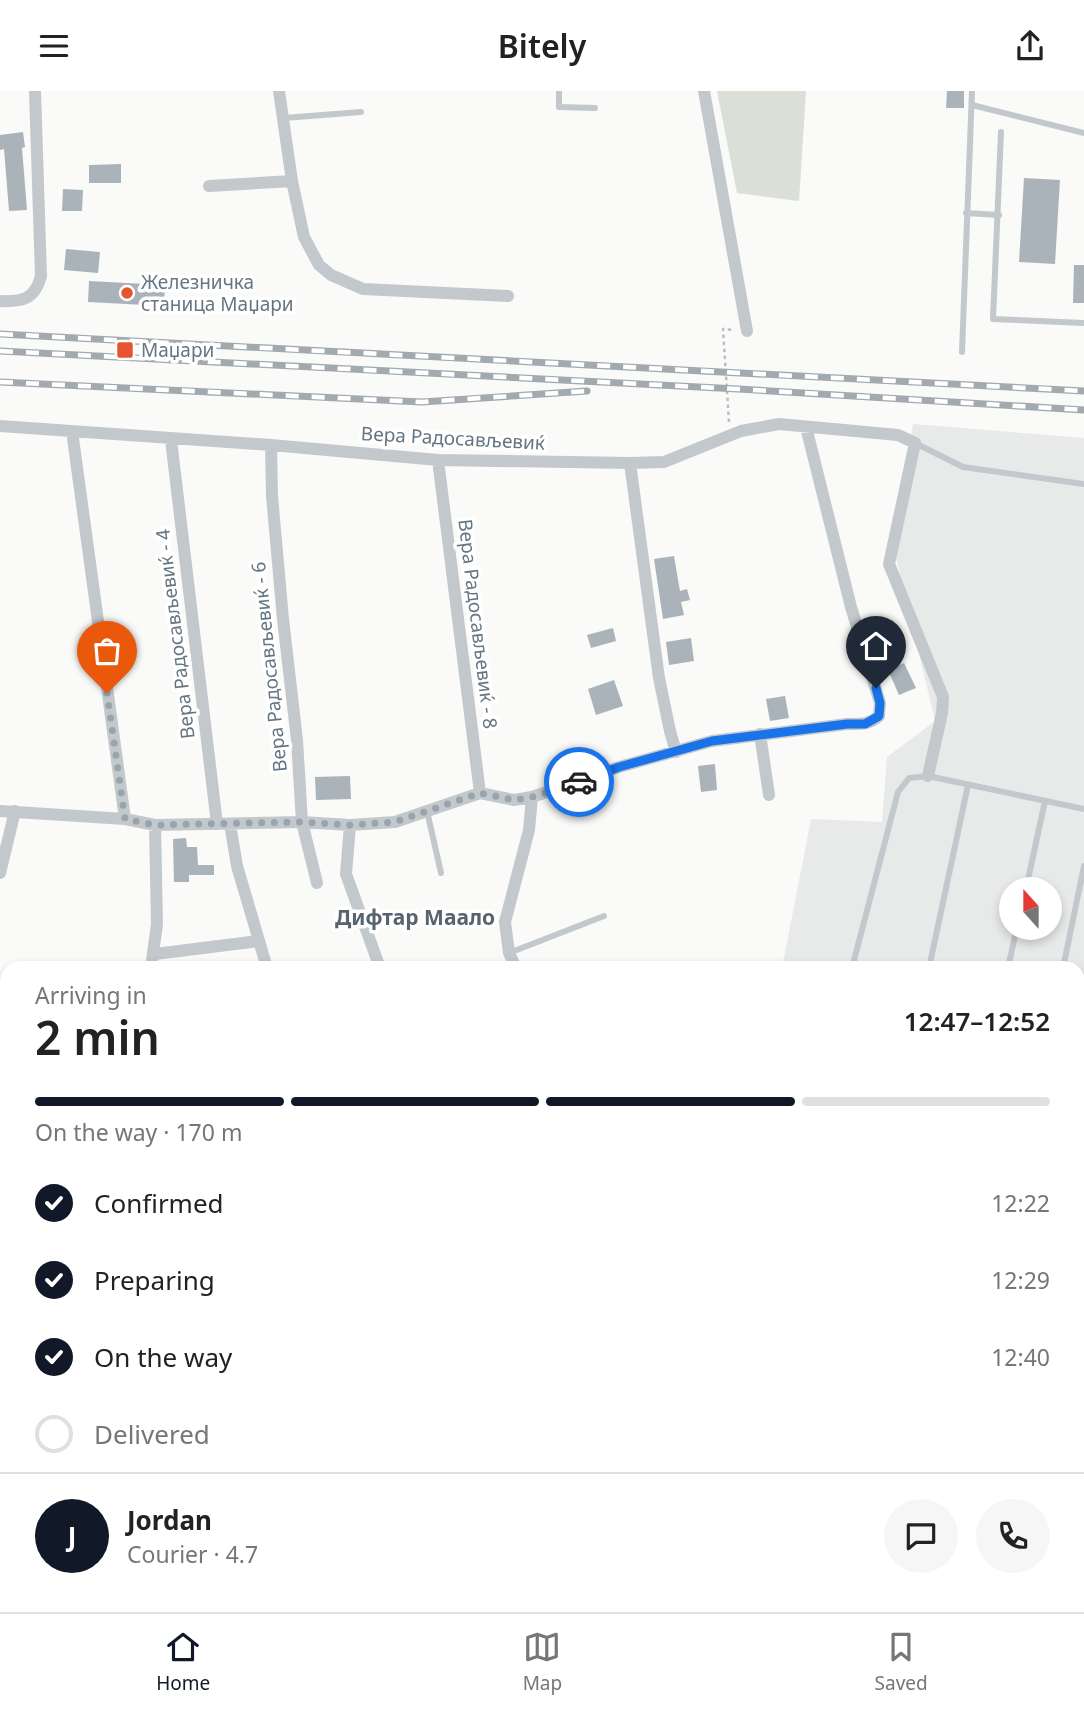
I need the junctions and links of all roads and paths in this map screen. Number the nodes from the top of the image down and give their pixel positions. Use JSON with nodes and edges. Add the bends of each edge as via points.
{"nodes":[{"id":1,"x":35,"y":91,"type":"edge"},
{"id":2,"x":279,"y":91,"type":"edge"},
{"id":3,"x":559,"y":91,"type":"edge"},
{"id":4,"x":704,"y":91,"type":"edge"},
{"id":5,"x":972,"y":91,"type":"edge"},
{"id":6,"x":972,"y":105,"type":"junction"},
{"id":7,"x":595,"y":108,"type":"dead end"},
{"id":8,"x":360,"y":112,"type":"dead end"},
{"id":9,"x":284,"y":118,"type":"junction"},
{"id":10,"x":1001,"y":132,"type":"dead end"},
{"id":11,"x":1084,"y":133,"type":"edge"},
{"id":12,"x":292,"y":181,"type":"junction"},
{"id":13,"x":209,"y":186,"type":"dead end"},
{"id":14,"x":966,"y":213,"type":"junction"},
{"id":15,"x":999,"y":215,"type":"junction"},
{"id":16,"x":508,"y":296,"type":"dead end"},
{"id":17,"x":0,"y":301,"type":"edge"},
{"id":18,"x":1084,"y":324,"type":"edge"},
{"id":19,"x":747,"y":331,"type":"joint"},
{"id":20,"x":962,"y":352,"type":"dead end"},
{"id":21,"x":0,"y":426,"type":"edge"},
{"id":22,"x":806,"y":428,"type":"junction"},
{"id":23,"x":72,"y":431,"type":"junction"},
{"id":24,"x":730,"y":436,"type":"junction"},
{"id":25,"x":171,"y":440,"type":"junction"},
{"id":26,"x":915,"y":443,"type":"junction"},
{"id":27,"x":271,"y":445,"type":"junction"},
{"id":28,"x":438,"y":460,"type":"junction"},
{"id":29,"x":630,"y":463,"type":"junction"},
{"id":30,"x":1084,"y":484,"type":"edge"},
{"id":31,"x":760,"y":734,"type":"junction"},
{"id":32,"x":676,"y":751,"type":"junction"},
{"id":33,"x":928,"y":776,"type":"junction"},
{"id":34,"x":968,"y":785,"type":"junction"},
{"id":35,"x":480,"y":793,"type":"junction"},
{"id":36,"x":769,"y":795,"type":"dead end"},
{"id":37,"x":532,"y":797,"type":"junction"},
{"id":38,"x":1045,"y":801,"type":"junction"},
{"id":39,"x":1084,"y":809,"type":"edge"},
{"id":40,"x":0,"y":811,"type":"edge"},
{"id":41,"x":15,"y":811,"type":"junction"},
{"id":42,"x":427,"y":811,"type":"junction"},
{"id":43,"x":125,"y":819,"type":"junction"},
{"id":44,"x":302,"y":822,"type":"junction"},
{"id":45,"x":223,"y":824,"type":"junction"},
{"id":46,"x":155,"y":825,"type":"junction"},
{"id":47,"x":350,"y":825,"type":"junction"},
{"id":48,"x":1084,"y":866,"type":"edge"},
{"id":49,"x":0,"y":873,"type":"edge"},
{"id":50,"x":441,"y":873,"type":"dead end"},
{"id":51,"x":1029,"y":877,"type":"edge"},
{"id":52,"x":317,"y":883,"type":"dead end"},
{"id":53,"x":604,"y":916,"type":"dead end"},
{"id":54,"x":1014,"y":940,"type":"edge"},
{"id":55,"x":259,"y":941,"type":"junction"},
{"id":56,"x":509,"y":953,"type":"junction"},
{"id":57,"x":155,"y":954,"type":"junction"},
{"id":58,"x":154,"y":961,"type":"edge"},
{"id":59,"x":265,"y":961,"type":"edge"},
{"id":60,"x":377,"y":961,"type":"edge"},
{"id":61,"x":513,"y":961,"type":"edge"},
{"id":62,"x":854,"y":961,"type":"edge"},
{"id":63,"x":930,"y":961,"type":"edge"},
{"id":64,"x":1010,"y":961,"type":"edge"},
{"id":65,"x":1064,"y":961,"type":"edge"}],
"edges":[{"from":1,"to":17,"type":"street","via":[[41,276],[38,288],[26,299]]},
{"from":2,"to":9,"type":"street"},
{"from":3,"to":7,"type":"lane","via":[[559,107]]},
{"from":4,"to":19,"type":"street"},
{"from":5,"to":6,"type":"lane"},
{"from":6,"to":11,"type":"lane"},
{"from":6,"to":14,"type":"lane"},
{"from":8,"to":9,"type":"lane"},
{"from":9,"to":12,"type":"street"},
{"from":10,"to":15,"type":"lane"},
{"from":12,"to":13,"type":"street"},
{"from":12,"to":16,"type":"street","via":[[310,252],[331,275],[363,289]]},
{"from":14,"to":15,"type":"lane"},
{"from":14,"to":20,"type":"lane"},
{"from":15,"to":18,"type":"lane","via":[[993,319]]},
{"from":19,"to":24,"type":"path","via":[[723,329]]},
{"from":21,"to":23,"type":"street","name":"Вера Радосављевиќ"},
{"from":22,"to":24,"type":"street","name":"Вера Радосављевиќ","via":[[779,424]]},
{"from":22,"to":26,"type":"street","name":"Вера Радосављевиќ","via":[[898,435]]},
{"from":22,"to":31,"type":"street","via":[[881,709],[879,716],[865,724]]},
{"from":23,"to":25,"type":"street","name":"Вера Радосављевиќ"},
{"from":23,"to":43,"type":"street"},
{"from":24,"to":29,"type":"street","name":"Вера Радосављевиќ","via":[[664,462]]},
{"from":25,"to":27,"type":"street","name":"Вера Радосављевиќ"},
{"from":25,"to":45,"type":"street","name":"Вера Радосављевиќ - 4"},
{"from":26,"to":30,"type":"lane","via":[[962,467]]},
{"from":26,"to":33,"type":"street","via":[[889,563],[943,697]]},
{"from":27,"to":28,"type":"street","name":"Вера Радосављевиќ"},
{"from":27,"to":44,"type":"street","name":"Вера Радосављевиќ - 6"},
{"from":28,"to":29,"type":"street","name":"Вера Радосављевиќ"},
{"from":28,"to":35,"type":"street","name":"Вера Радосављевиќ - 8"},
{"from":29,"to":32,"type":"street","via":[[659,678]]},
{"from":31,"to":32,"type":"street"},
{"from":31,"to":36,"type":"street"},
{"from":32,"to":37,"type":"street"},
{"from":33,"to":34,"type":"lane"},
{"from":33,"to":62,"type":"lane","via":[[909,778],[898,792]]},
{"from":34,"to":38,"type":"lane"},
{"from":34,"to":63,"type":"lane"},
{"from":35,"to":37,"type":"street","via":[[514,800]]},
{"from":35,"to":42,"type":"street"},
{"from":37,"to":56,"type":"street","via":[[529,830],[505,922]]},
{"from":38,"to":39,"type":"lane"},
{"from":38,"to":51,"type":"lane"},
{"from":40,"to":41,"type":"street"},
{"from":41,"to":43,"type":"street"},
{"from":41,"to":49,"type":"street"},
{"from":42,"to":47,"type":"street","via":[[395,822]]},
{"from":42,"to":50,"type":"lane"},
{"from":43,"to":46,"type":"street"},
{"from":44,"to":45,"type":"street"},
{"from":44,"to":47,"type":"street"},
{"from":44,"to":52,"type":"street","name":"Вера Радосављевиќ - 6"},
{"from":45,"to":46,"type":"street"},
{"from":45,"to":55,"type":"street","name":"Вера Радосављевиќ - 4"},
{"from":46,"to":57,"type":"street"},
{"from":47,"to":60,"type":"street","via":[[346,874]]},
{"from":48,"to":65,"type":"lane"},
{"from":53,"to":56,"type":"lane"},
{"from":54,"to":64,"type":"lane"},
{"from":55,"to":57,"type":"street"},
{"from":55,"to":59,"type":"street","name":"Вера Радосављевиќ - 4"},
{"from":56,"to":61,"type":"street"},
{"from":57,"to":58,"type":"street"}]}
